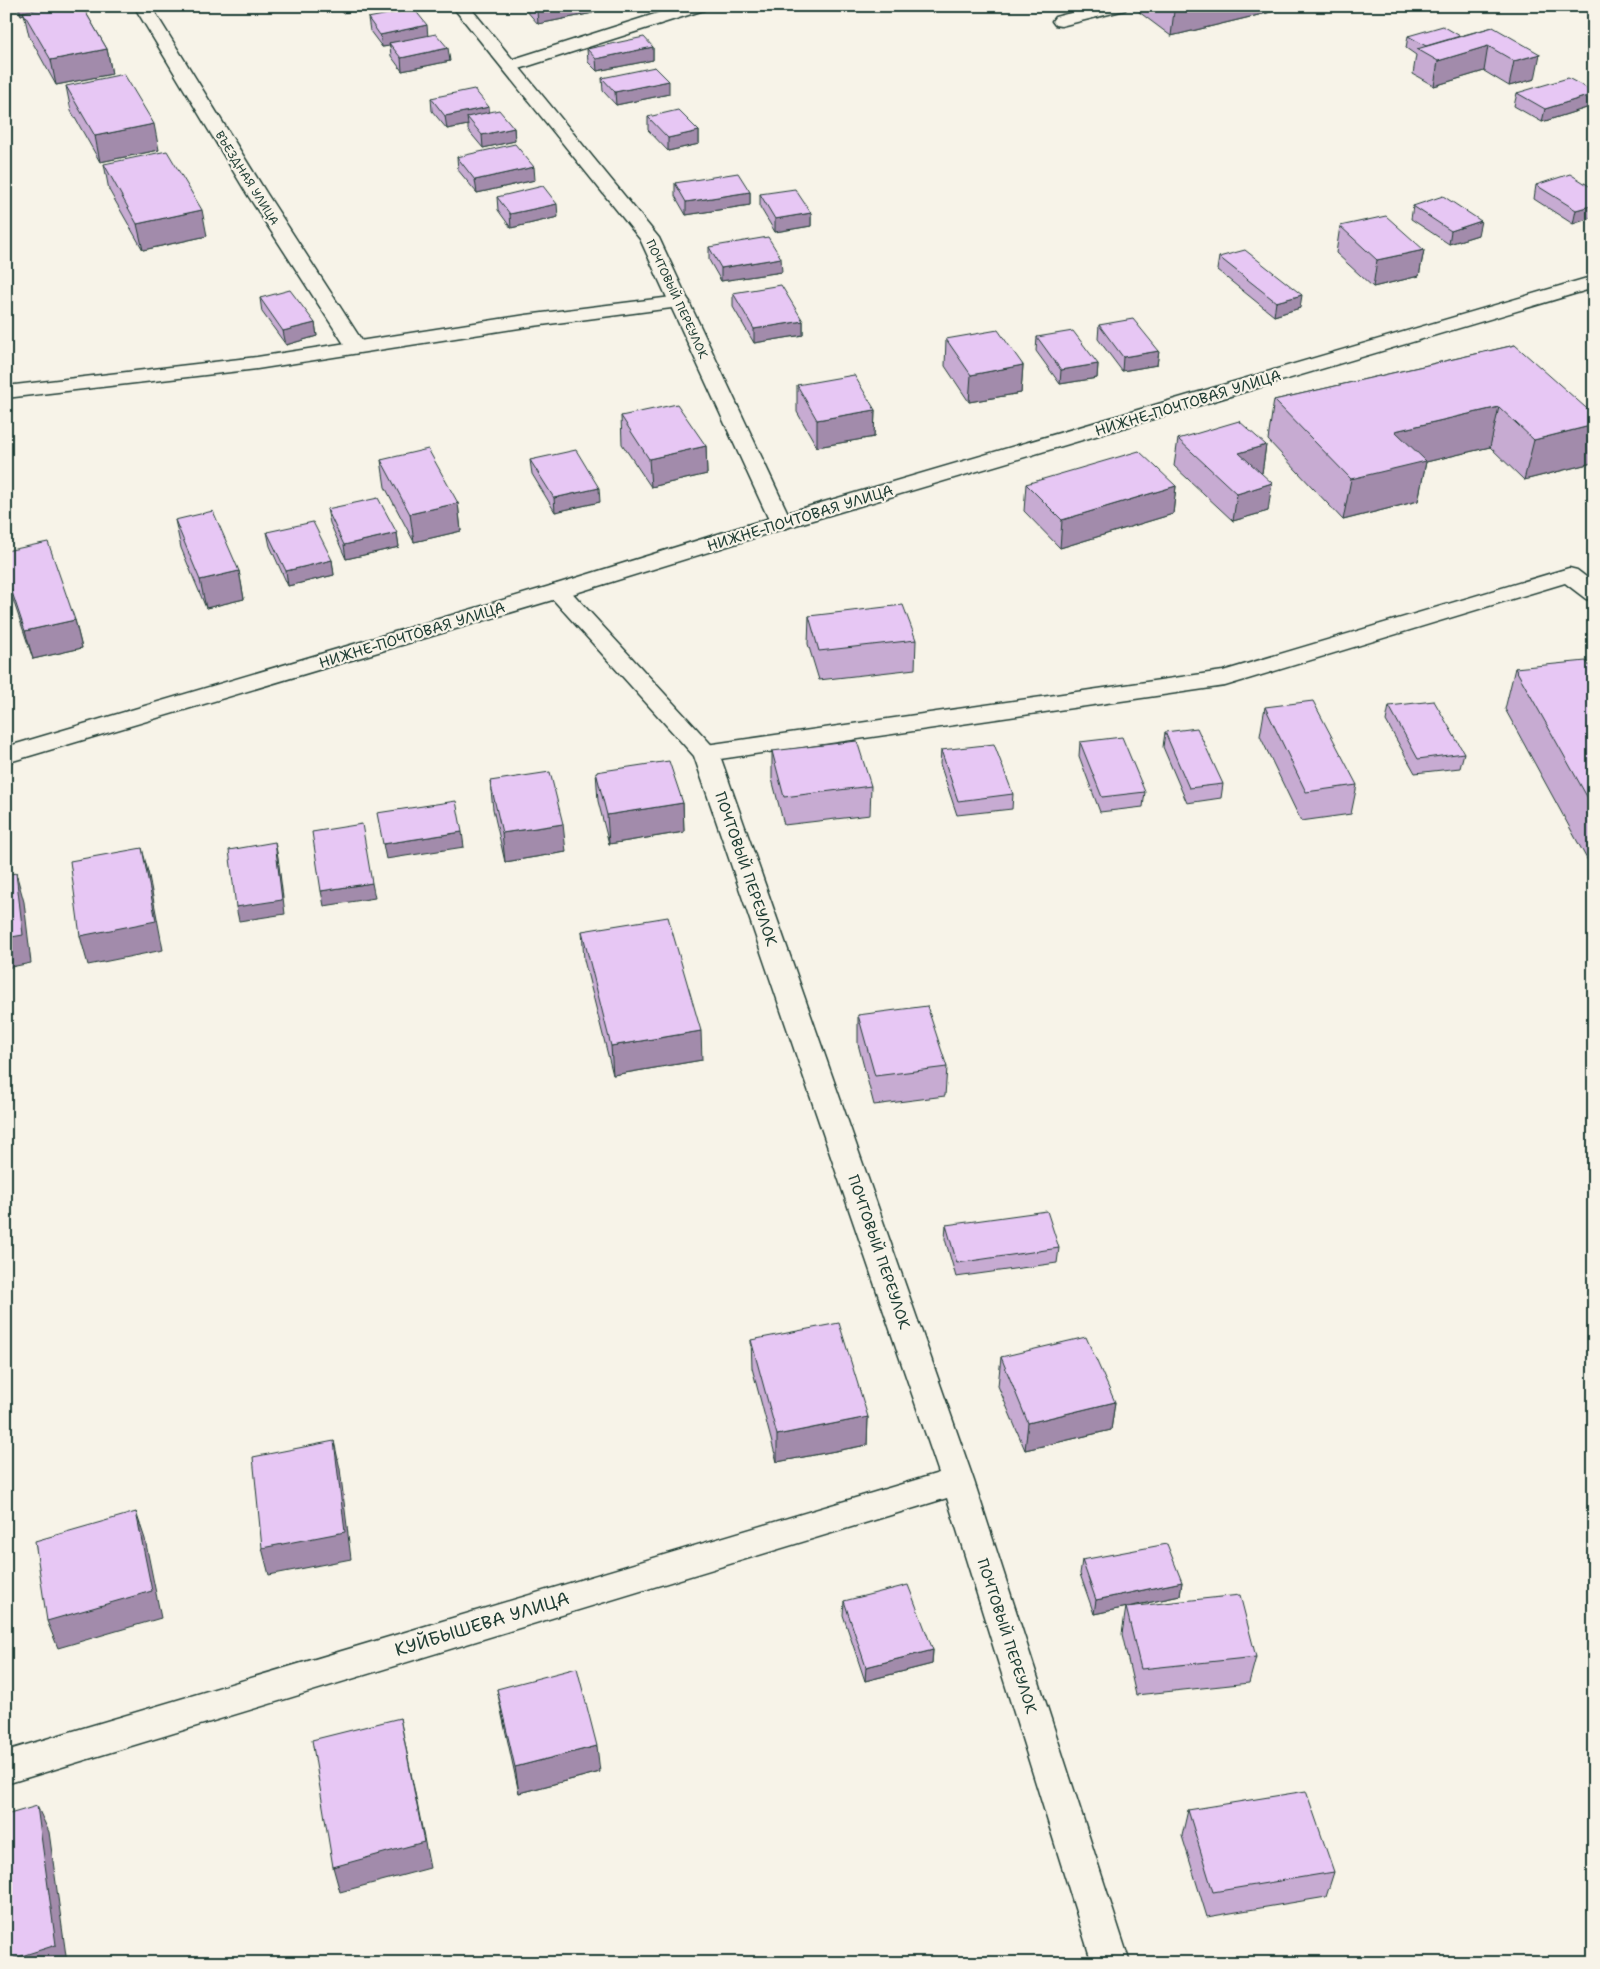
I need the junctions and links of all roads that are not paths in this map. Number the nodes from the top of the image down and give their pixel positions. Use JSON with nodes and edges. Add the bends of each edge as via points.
{"nodes":[{"id":1,"x":142,"y":6,"type":"edge"},
{"id":2,"x":460,"y":6,"type":"edge"},
{"id":3,"x":698,"y":6,"type":"edge"},
{"id":4,"x":1119,"y":6,"type":"edge"},
{"id":5,"x":1061,"y":21,"type":"dead end"},
{"id":6,"x":510,"y":66,"type":"junction"},
{"id":7,"x":1594,"y":282,"type":"edge"},
{"id":8,"x":680,"y":302,"type":"junction"},
{"id":9,"x":356,"y":347,"type":"junction"},
{"id":10,"x":6,"y":392,"type":"edge"},
{"id":11,"x":781,"y":522,"type":"junction"},
{"id":12,"x":558,"y":591,"type":"junction"},
{"id":13,"x":1594,"y":594,"type":"edge"},
{"id":14,"x":706,"y":753,"type":"junction"},
{"id":15,"x":6,"y":755,"type":"edge"},
{"id":16,"x":958,"y":1481,"type":"junction"},
{"id":17,"x":6,"y":1768,"type":"edge"},
{"id":18,"x":1111,"y":1963,"type":"edge"}],
"edges":[{"from":1,"to":9,"type":"street","name":"ВЪЕЗДНАЯ УЛИЦА","via":[[257,194]]},
{"from":2,"to":6,"type":"street","name":"ПОЧТОВЫЙ ПЕРЕУЛОК"},
{"from":3,"to":6,"type":"street"},
{"from":4,"to":5,"type":"street"},
{"from":6,"to":8,"type":"street","name":"ПОЧТОВЫЙ ПЕРЕУЛОК","via":[[649,238]]},
{"from":7,"to":11,"type":"street","name":"НИЖНЕ-ПОЧТОВАЯ УЛИЦА"},
{"from":8,"to":9,"type":"street"},
{"from":8,"to":11,"type":"street","name":"ПОЧТОВЫЙ ПЕРЕУЛОК"},
{"from":9,"to":10,"type":"street","via":[[257,363]]},
{"from":11,"to":12,"type":"street","name":"НИЖНЕ-ПОЧТОВАЯ УЛИЦА"},
{"from":12,"to":14,"type":"street","name":"ПОЧТОВЫЙ ПЕРЕУЛОК"},
{"from":12,"to":15,"type":"street","name":"НИЖНЕ-ПОЧТОВАЯ УЛИЦА"},
{"from":13,"to":14,"type":"street","via":[[1569,575],[1225,678]]},
{"from":14,"to":16,"type":"street","name":"ПОЧТОВЫЙ ПЕРЕУЛОК"},
{"from":16,"to":17,"type":"street","name":"КУЙБЫШЕВА УЛИЦА"},
{"from":16,"to":18,"type":"street","name":"ПОЧТОВЫЙ ПЕРЕУЛОК"}]}
